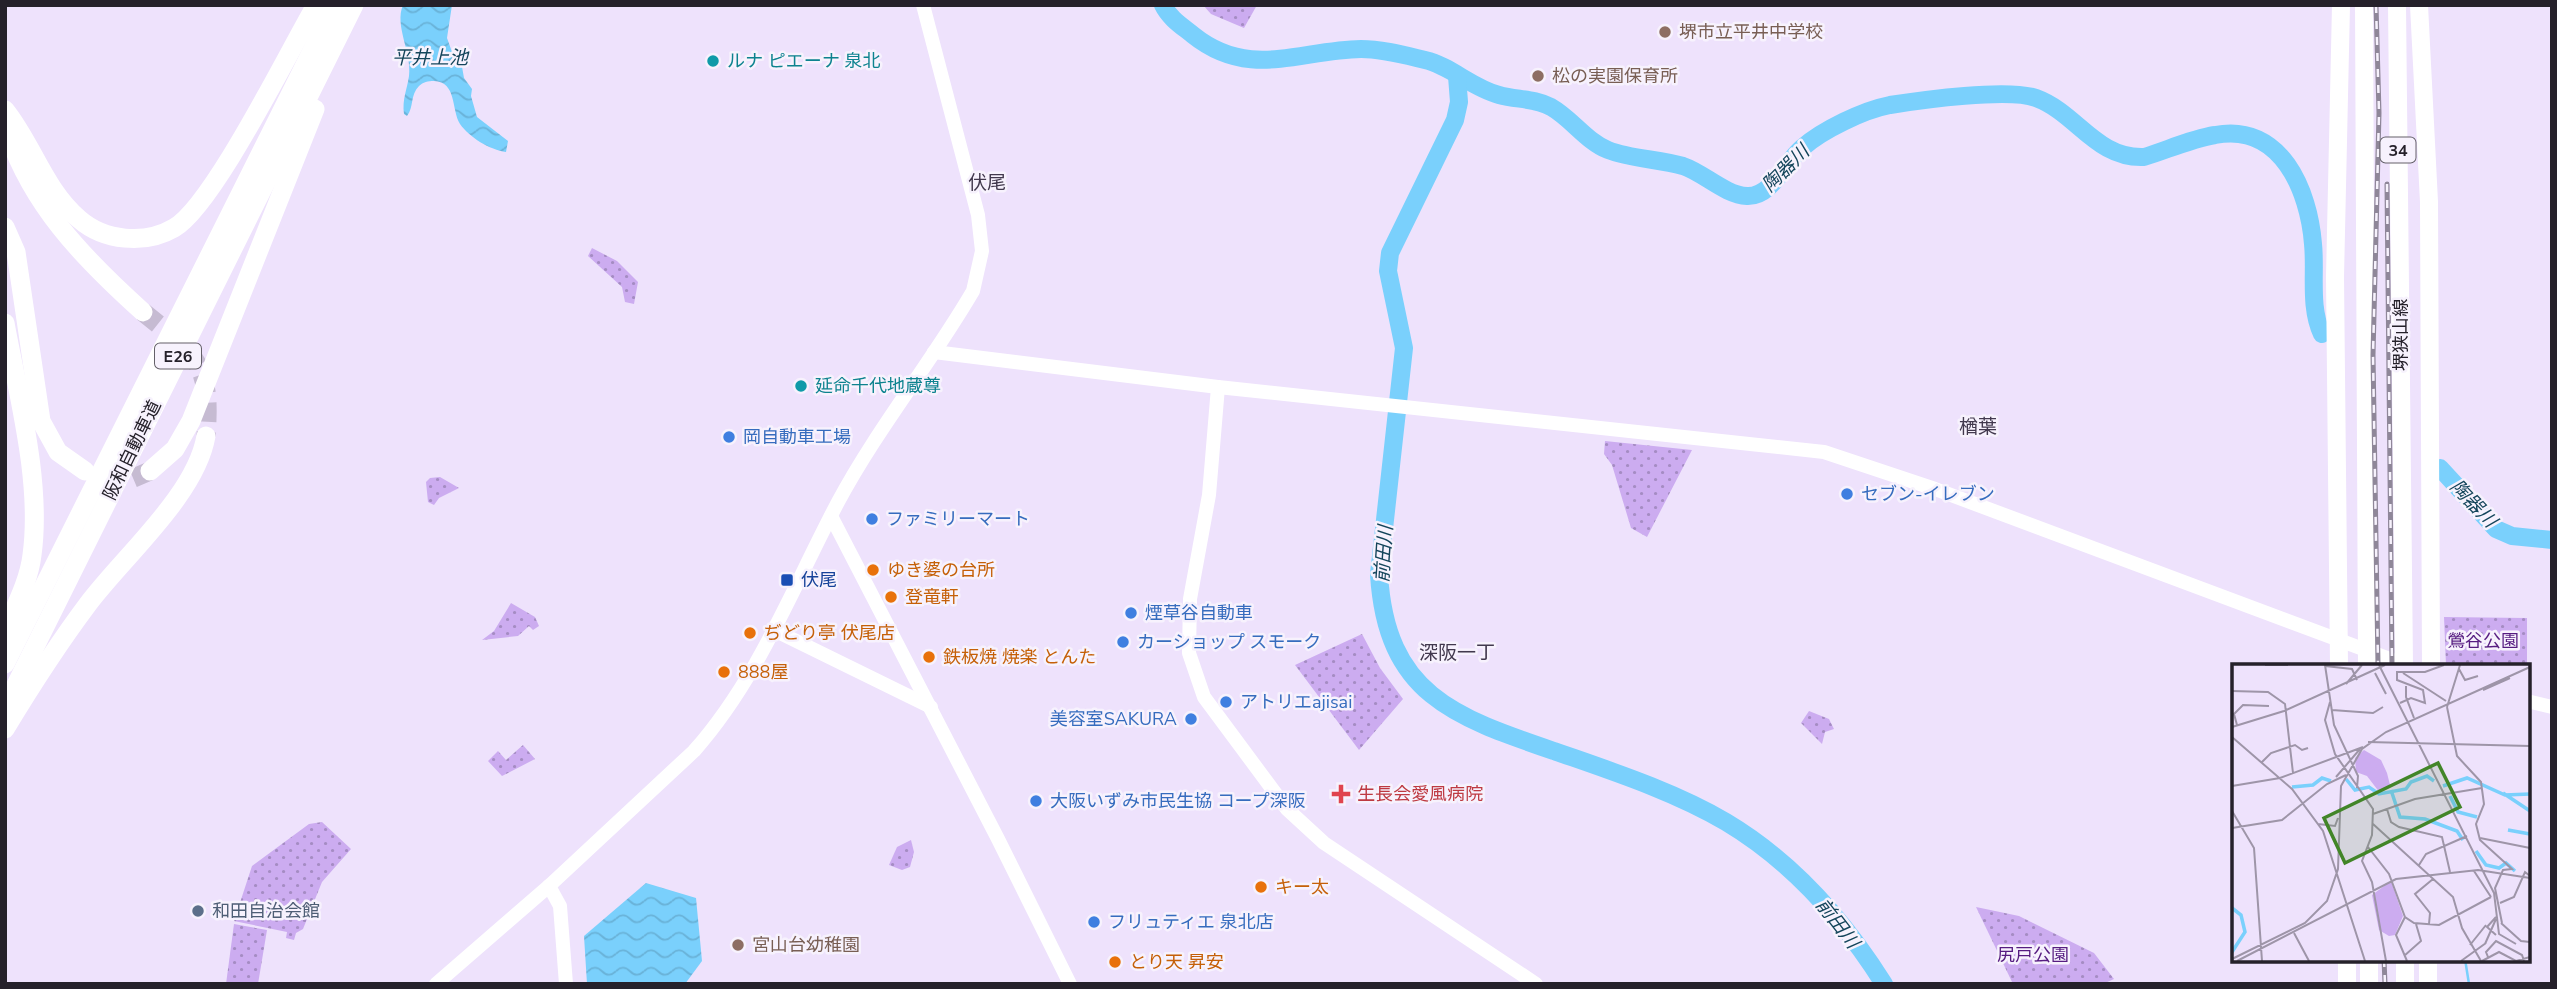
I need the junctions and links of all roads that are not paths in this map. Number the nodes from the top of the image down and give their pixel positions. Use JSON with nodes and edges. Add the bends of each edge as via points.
{"nodes":[{"id":1,"x":316,"y":5,"type":"edge"},
{"id":2,"x":335,"y":5,"type":"edge"},
{"id":3,"x":354,"y":5,"type":"edge"},
{"id":4,"x":360,"y":5,"type":"edge"},
{"id":5,"x":923,"y":5,"type":"edge"},
{"id":6,"x":2341,"y":5,"type":"edge"},
{"id":7,"x":2364,"y":5,"type":"edge"},
{"id":8,"x":2397,"y":5,"type":"edge"},
{"id":9,"x":2419,"y":5,"type":"edge"},
{"id":10,"x":5,"y":110,"type":"edge"},
{"id":11,"x":5,"y":124,"type":"edge"},
{"id":12,"x":5,"y":227,"type":"edge"},
{"id":13,"x":143,"y":312,"type":"tunnel mouth"},
{"id":14,"x":5,"y":323,"type":"edge"},
{"id":15,"x":934,"y":352,"type":"junction"},
{"id":16,"x":1218,"y":387,"type":"junction"},
{"id":17,"x":206,"y":436,"type":"tunnel mouth"},
{"id":18,"x":85,"y":471,"type":"tunnel mouth"},
{"id":19,"x":150,"y":471,"type":"tunnel mouth"},
{"id":20,"x":831,"y":516,"type":"junction"},
{"id":21,"x":774,"y":630,"type":"junction"},
{"id":22,"x":5,"y":631,"type":"edge"},
{"id":23,"x":2338,"y":640,"type":"junction"},
{"id":24,"x":2367,"y":656,"type":"edge"},
{"id":25,"x":2404,"y":662,"type":"edge"},
{"id":26,"x":5,"y":664,"type":"edge"},
{"id":27,"x":2339,"y":664,"type":"edge"},
{"id":28,"x":2431,"y":664,"type":"edge"},
{"id":29,"x":2529,"y":701,"type":"edge"},
{"id":30,"x":5,"y":707,"type":"edge"},
{"id":31,"x":931,"y":707,"type":"junction"},
{"id":32,"x":2552,"y":707,"type":"edge"},
{"id":33,"x":5,"y":729,"type":"edge"},
{"id":34,"x":549,"y":887,"type":"junction"},
{"id":35,"x":2347,"y":961,"type":"edge"},
{"id":36,"x":2369,"y":961,"type":"edge"},
{"id":37,"x":2405,"y":961,"type":"edge"},
{"id":38,"x":2428,"y":961,"type":"edge"},
{"id":39,"x":436,"y":984,"type":"edge"},
{"id":40,"x":566,"y":984,"type":"edge"},
{"id":41,"x":1070,"y":984,"type":"edge"},
{"id":42,"x":1536,"y":984,"type":"edge"},
{"id":43,"x":2347,"y":984,"type":"edge"},
{"id":44,"x":2370,"y":984,"type":"edge"},
{"id":45,"x":2405,"y":984,"type":"edge"},
{"id":46,"x":2428,"y":984,"type":"edge"}],
"edges":[{"from":1,"to":10,"type":"highway","via":[[206,193],[175,228],[154,236],[130,239],[82,222],[60,201]]},
{"from":2,"to":26,"type":"highway","name":"阪和自動車道","number":"E26"},
{"from":3,"to":30,"type":"highway","name":"阪和自動車道","number":"E26"},
{"from":4,"to":19,"type":"highway","via":[[273,209],[191,421],[175,449]]},
{"from":5,"to":15,"type":"street","via":[[978,215],[982,251],[973,290]]},
{"from":6,"to":23,"type":"main road","via":[[2335,278]]},
{"from":7,"to":24,"type":"main road","name":"堺狭山線","number":"34"},
{"from":8,"to":25,"type":"main road","name":"堺狭山線","number":"34"},
{"from":9,"to":28,"type":"main road","via":[[2429,202]]},
{"from":11,"to":13,"type":"highway","via":[[46,211],[89,263]]},
{"from":12,"to":18,"type":"highway","via":[[16,252],[41,421],[58,452]]},
{"from":14,"to":22,"type":"highway","via":[[30,472],[34,531],[27,577]]},
{"from":15,"to":16,"type":"street"},
{"from":15,"to":20,"type":"street"},
{"from":16,"to":23,"type":"street","via":[[1824,452]]},
{"from":16,"to":42,"type":"street","via":[[1209,495],[1190,599],[1189,653],[1204,697],[1287,809],[1324,843]]},
{"from":17,"to":33,"type":"highway","via":[[182,493],[87,606]]},
{"from":20,"to":21,"type":"street"},
{"from":20,"to":31,"type":"street"},
{"from":21,"to":31,"type":"street"},
{"from":21,"to":34,"type":"street","via":[[715,728]]},
{"from":23,"to":25,"type":"street"},
{"from":23,"to":27,"type":"main road"},
{"from":29,"to":32,"type":"street"},
{"from":31,"to":41,"type":"street"},
{"from":34,"to":39,"type":"street"},
{"from":34,"to":40,"type":"street","via":[[560,906]]},
{"from":35,"to":43,"type":"main road"},
{"from":36,"to":44,"type":"main road"},
{"from":37,"to":45,"type":"main road"},
{"from":38,"to":46,"type":"main road"}]}
